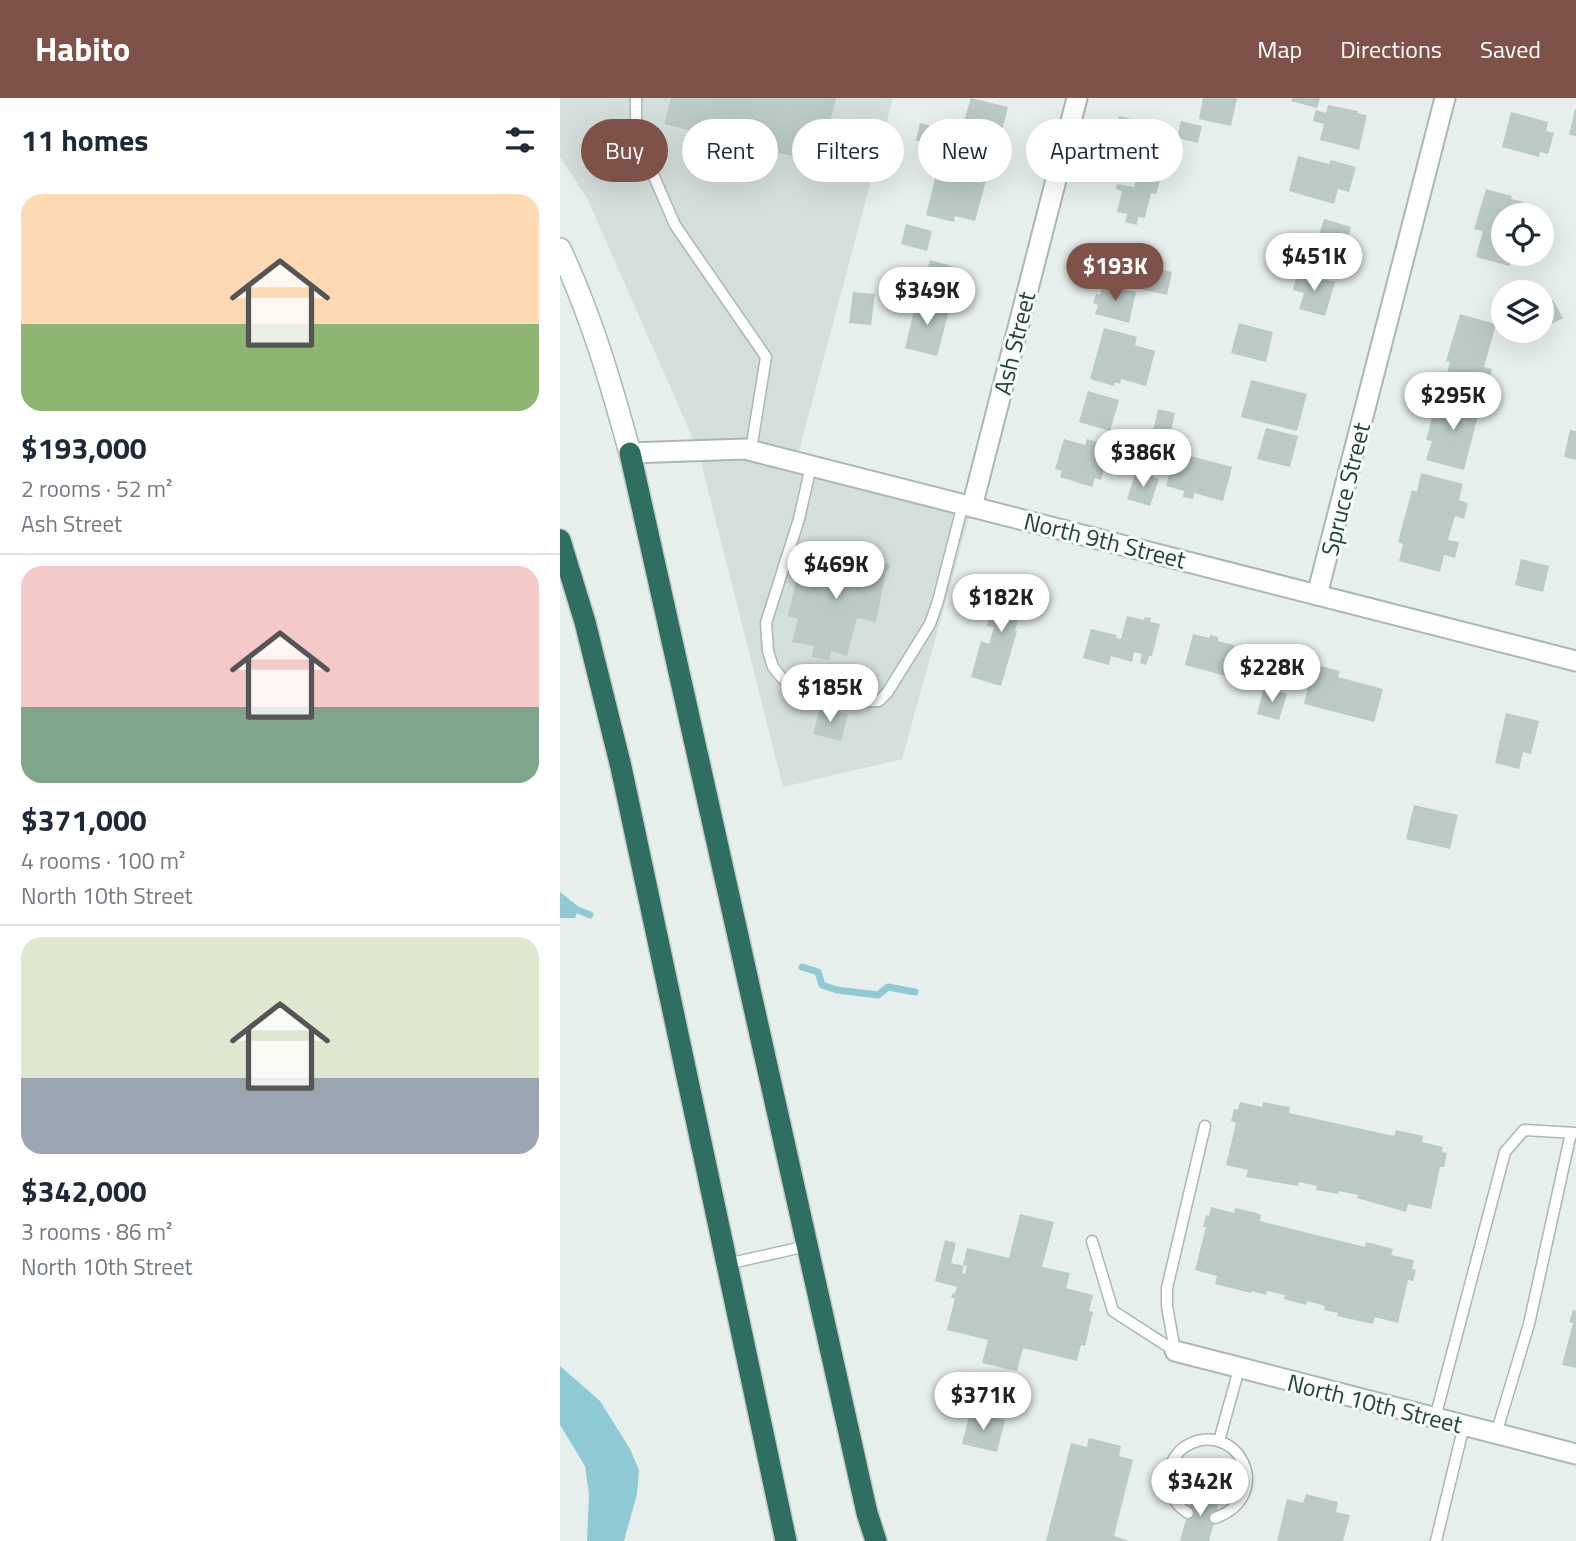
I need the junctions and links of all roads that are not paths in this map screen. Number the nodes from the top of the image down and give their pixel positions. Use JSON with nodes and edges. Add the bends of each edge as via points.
{"nodes":[{"id":1,"x":636,"y":98,"type":"edge"},
{"id":2,"x":1077,"y":98,"type":"edge"},
{"id":3,"x":1445,"y":98,"type":"edge"},
{"id":4,"x":560,"y":249,"type":"edge"},
{"id":5,"x":751,"y":450,"type":"junction"},
{"id":6,"x":630,"y":453,"type":"junction"},
{"id":7,"x":811,"y":466,"type":"junction"},
{"id":8,"x":967,"y":506,"type":"junction"},
{"id":9,"x":560,"y":540,"type":"edge"},
{"id":10,"x":1317,"y":595,"type":"junction"},
{"id":11,"x":1576,"y":661,"type":"edge"},
{"id":12,"x":1205,"y":1126,"type":"dead end"},
{"id":13,"x":1574,"y":1133,"type":"edge"},
{"id":14,"x":1092,"y":1241,"type":"dead end"},
{"id":15,"x":807,"y":1246,"type":"junction"},
{"id":16,"x":727,"y":1264,"type":"junction"},
{"id":17,"x":1175,"y":1351,"type":"junction"},
{"id":18,"x":1239,"y":1369,"type":"junction"},
{"id":19,"x":1435,"y":1418,"type":"junction"},
{"id":20,"x":1464,"y":1425,"type":"junction"},
{"id":21,"x":1496,"y":1434,"type":"junction"},
{"id":22,"x":1219,"y":1441,"type":"junction"},
{"id":23,"x":1576,"y":1454,"type":"edge"},
{"id":24,"x":1188,"y":1513,"type":"dead end"},
{"id":25,"x":1215,"y":1518,"type":"dead end"},
{"id":26,"x":786,"y":1541,"type":"edge"},
{"id":27,"x":876,"y":1541,"type":"edge"},
{"id":28,"x":1436,"y":1541,"type":"edge"}],
"edges":[{"from":1,"to":5,"type":"lane","via":[[636,135],[675,225],[766,357]]},
{"from":2,"to":8,"type":"street","name":"Ash Street"},
{"from":3,"to":10,"type":"street","name":"Spruce Street"},
{"from":4,"to":6,"type":"main road","via":[[605,361]]},
{"from":5,"to":6,"type":"street","name":"North 9th Street"},
{"from":5,"to":7,"type":"street","name":"North 9th Street"},
{"from":6,"to":15,"type":"highway"},
{"from":7,"to":8,"type":"street","name":"North 9th Street"},
{"from":7,"to":8,"type":"lane","via":[[766,623],[768,650],[772,667],[782,678],[853,702],[879,701],[887,693],[930,624]]},
{"from":8,"to":10,"type":"street","name":"North 9th Street"},
{"from":9,"to":16,"type":"highway","via":[[621,766]]},
{"from":10,"to":11,"type":"street","name":"North 9th Street"},
{"from":12,"to":17,"type":"lane","via":[[1167,1288]]},
{"from":13,"to":19,"type":"lane","via":[[1524,1130],[1505,1152]]},
{"from":13,"to":21,"type":"lane","via":[[1529,1324]]},
{"from":14,"to":17,"type":"lane","via":[[1113,1311]]},
{"from":15,"to":16,"type":"lane"},
{"from":15,"to":27,"type":"highway"},
{"from":16,"to":26,"type":"highway"},
{"from":17,"to":18,"type":"street","name":"North 10th Street"},
{"from":18,"to":19,"type":"street","name":"North 10th Street"},
{"from":18,"to":22,"type":"lane"},
{"from":19,"to":20,"type":"street","name":"North 10th Street"},
{"from":20,"to":21,"type":"street","name":"North 10th Street"},
{"from":20,"to":28,"type":"lane"},
{"from":21,"to":23,"type":"street","name":"North 10th Street"},
{"from":22,"to":24,"type":"lane","via":[[1193,1442],[1173,1459],[1168,1485],[1172,1497]]},
{"from":22,"to":25,"type":"lane","via":[[1240,1456],[1247,1480],[1239,1504]]}]}
